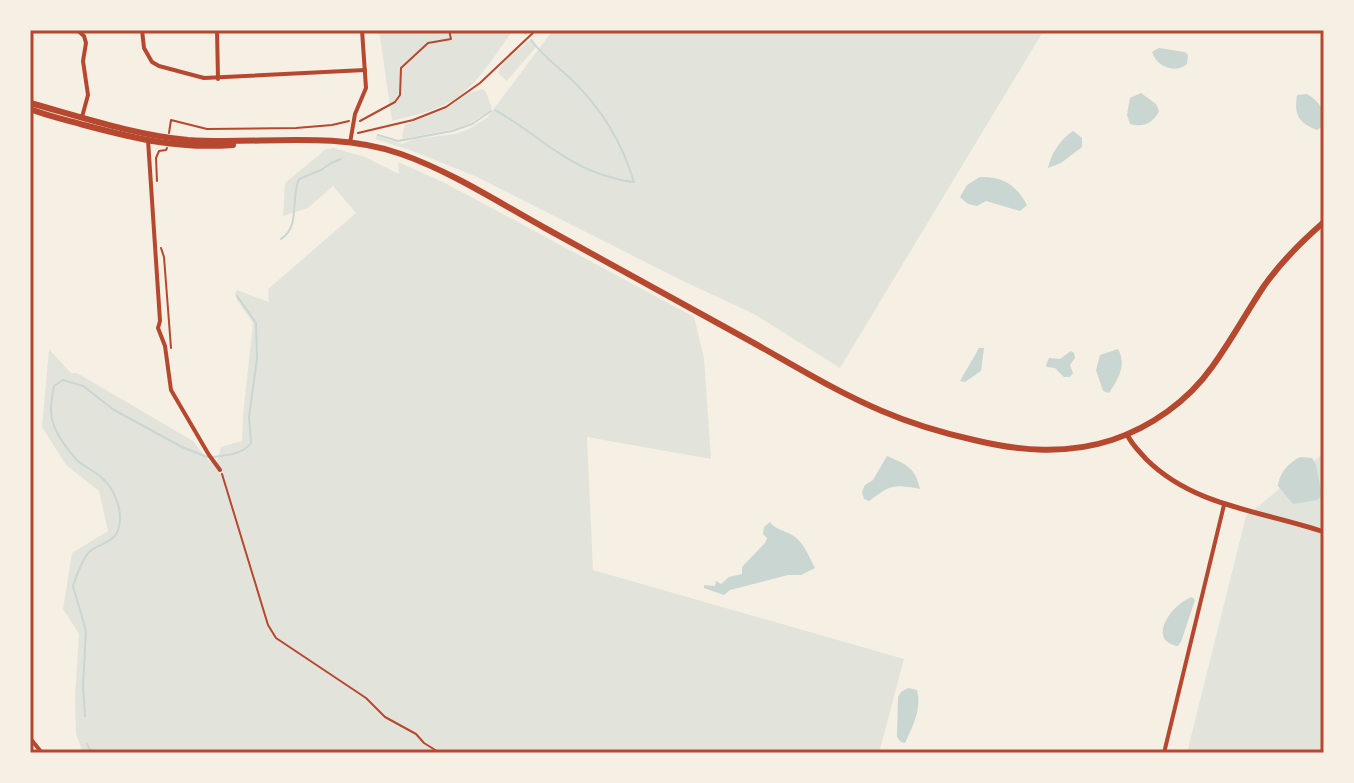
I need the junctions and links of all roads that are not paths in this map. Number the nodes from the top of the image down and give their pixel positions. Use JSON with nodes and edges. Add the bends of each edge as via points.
{"nodes":[{"id":1,"x":77,"y":30,"type":"edge"},
{"id":2,"x":142,"y":30,"type":"edge"},
{"id":3,"x":217,"y":30,"type":"edge"},
{"id":4,"x":362,"y":30,"type":"edge"},
{"id":5,"x":365,"y":70,"type":"junction"},
{"id":6,"x":218,"y":79,"type":"junction"},
{"id":7,"x":30,"y":103,"type":"edge"},
{"id":8,"x":30,"y":109,"type":"edge"},
{"id":9,"x":82,"y":117,"type":"junction"},
{"id":10,"x":148,"y":137,"type":"junction"},
{"id":11,"x":350,"y":143,"type":"junction"},
{"id":12,"x":1324,"y":222,"type":"edge"},
{"id":13,"x":1127,"y":434,"type":"junction"},
{"id":14,"x":220,"y":470,"type":"road end"},
{"id":15,"x":1224,"y":505,"type":"junction"},
{"id":16,"x":1324,"y":532,"type":"edge"},
{"id":17,"x":30,"y":738,"type":"edge"},
{"id":18,"x":42,"y":753,"type":"edge"},
{"id":19,"x":1164,"y":753,"type":"edge"}],
"edges":[{"from":1,"to":9,"type":"street","via":[[86,43],[88,95]]},
{"from":2,"to":6,"type":"street","via":[[145,51],[156,65]]},
{"from":3,"to":6,"type":"street"},
{"from":4,"to":5,"type":"street"},
{"from":5,"to":6,"type":"street"},
{"from":5,"to":11,"type":"street","via":[[366,88]]},
{"from":7,"to":9,"type":"main road"},
{"from":8,"to":10,"type":"main road"},
{"from":9,"to":10,"type":"main road"},
{"from":10,"to":11,"type":"main road"},
{"from":10,"to":14,"type":"street","via":[[158,328],[169,384]]},
{"from":11,"to":13,"type":"main road","via":[[391,151],[441,171],[810,375],[897,417],[1026,450],[1071,449]]},
{"from":12,"to":13,"type":"main road","via":[[1266,284],[1193,389]]},
{"from":13,"to":15,"type":"street","via":[[1168,478]]},
{"from":15,"to":16,"type":"street"},
{"from":15,"to":19,"type":"street"},
{"from":17,"to":18,"type":"street"}]}
